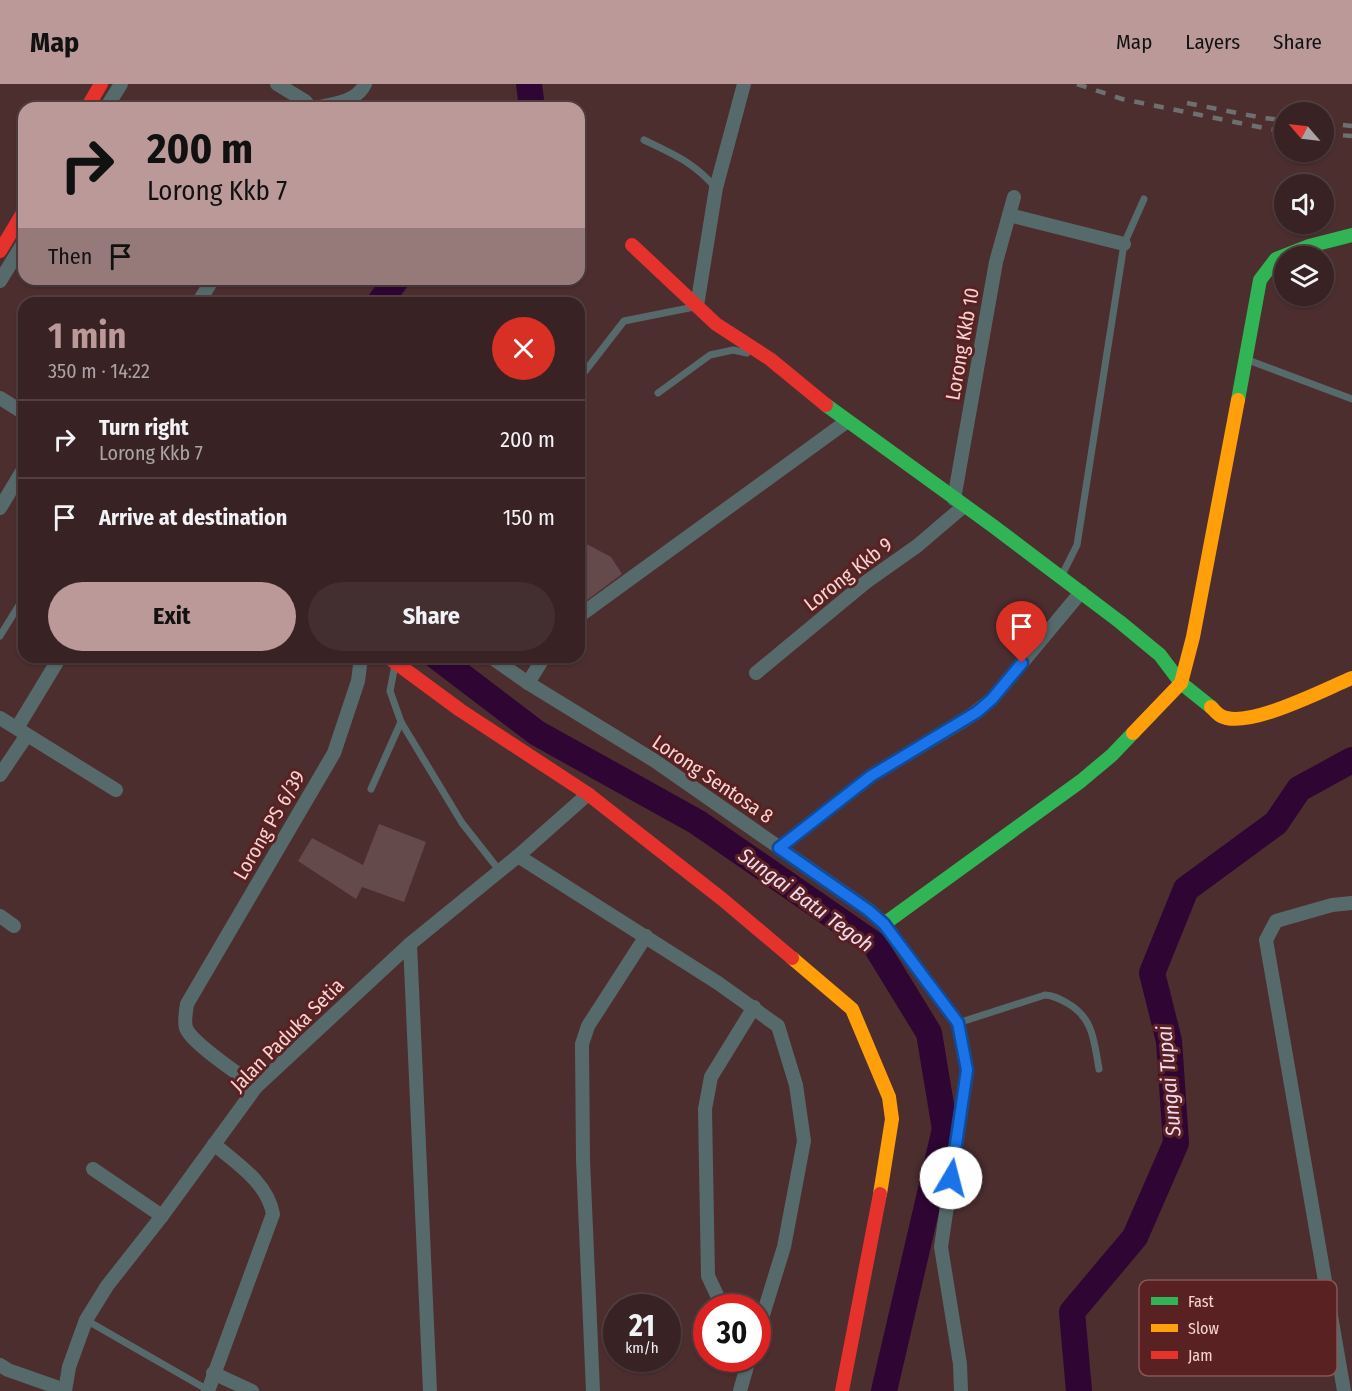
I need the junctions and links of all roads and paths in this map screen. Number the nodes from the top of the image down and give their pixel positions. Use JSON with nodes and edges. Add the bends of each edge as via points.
{"nodes":[{"id":1,"x":101,"y":84,"type":"edge"},
{"id":2,"x":121,"y":84,"type":"edge"},
{"id":3,"x":277,"y":84,"type":"edge"},
{"id":4,"x":365,"y":84,"type":"edge"},
{"id":5,"x":744,"y":84,"type":"edge"},
{"id":6,"x":90,"y":102,"type":"edge"},
{"id":7,"x":110,"y":102,"type":"edge"},
{"id":8,"x":307,"y":102,"type":"edge"},
{"id":9,"x":337,"y":102,"type":"edge"},
{"id":10,"x":644,"y":140,"type":"dead end"},
{"id":11,"x":716,"y":188,"type":"junction"},
{"id":12,"x":1014,"y":197,"type":"dead end"},
{"id":13,"x":1143,"y":199,"type":"dead end"},
{"id":14,"x":1009,"y":214,"type":"junction"},
{"id":15,"x":18,"y":217,"type":"edge"},
{"id":16,"x":5,"y":229,"type":"edge"},
{"id":17,"x":1352,"y":235,"type":"edge"},
{"id":18,"x":632,"y":244,"type":"dead end"},
{"id":19,"x":1124,"y":244,"type":"junction"},
{"id":20,"x":0,"y":251,"type":"edge"},
{"id":21,"x":18,"y":252,"type":"edge"},
{"id":22,"x":0,"y":281,"type":"edge"},
{"id":23,"x":697,"y":306,"type":"junction"},
{"id":24,"x":770,"y":359,"type":"junction"},
{"id":25,"x":1246,"y":359,"type":"junction"},
{"id":26,"x":585,"y":371,"type":"edge"},
{"id":27,"x":658,"y":393,"type":"dead end"},
{"id":28,"x":0,"y":398,"type":"edge"},
{"id":29,"x":1352,"y":399,"type":"edge"},
{"id":30,"x":18,"y":408,"type":"edge"},
{"id":31,"x":846,"y":422,"type":"junction"},
{"id":32,"x":18,"y":478,"type":"edge"},
{"id":33,"x":959,"y":503,"type":"junction"},
{"id":34,"x":0,"y":508,"type":"edge"},
{"id":35,"x":1060,"y":577,"type":"junction"},
{"id":36,"x":1081,"y":592,"type":"junction"},
{"id":37,"x":18,"y":607,"type":"edge"},
{"id":38,"x":585,"y":612,"type":"edge"},
{"id":39,"x":0,"y":636,"type":"edge"},
{"id":40,"x":57,"y":663,"type":"edge"},
{"id":41,"x":360,"y":663,"type":"edge"},
{"id":42,"x":391,"y":663,"type":"edge"},
{"id":43,"x":395,"y":663,"type":"edge"},
{"id":44,"x":500,"y":663,"type":"edge"},
{"id":45,"x":540,"y":663,"type":"edge"},
{"id":46,"x":756,"y":673,"type":"dead end"},
{"id":47,"x":1352,"y":678,"type":"edge"},
{"id":48,"x":528,"y":683,"type":"junction"},
{"id":49,"x":1182,"y":683,"type":"junction"},
{"id":50,"x":0,"y":718,"type":"edge"},
{"id":51,"x":400,"y":722,"type":"junction"},
{"id":52,"x":22,"y":731,"type":"junction"},
{"id":53,"x":0,"y":775,"type":"edge"},
{"id":54,"x":371,"y":789,"type":"dead end"},
{"id":55,"x":116,"y":790,"type":"dead end"},
{"id":56,"x":588,"y":794,"type":"junction"},
{"id":57,"x":779,"y":848,"type":"junction"},
{"id":58,"x":518,"y":856,"type":"junction"},
{"id":59,"x":499,"y":870,"type":"junction"},
{"id":60,"x":1352,"y":903,"type":"edge"},
{"id":61,"x":0,"y":916,"type":"edge"},
{"id":62,"x":884,"y":924,"type":"junction"},
{"id":63,"x":14,"y":926,"type":"dead end"},
{"id":64,"x":646,"y":936,"type":"junction"},
{"id":65,"x":410,"y":944,"type":"junction"},
{"id":66,"x":754,"y":1006,"type":"junction"},
{"id":67,"x":958,"y":1023,"type":"junction"},
{"id":68,"x":1100,"y":1070,"type":"dead end"},
{"id":69,"x":256,"y":1087,"type":"junction"},
{"id":70,"x":214,"y":1144,"type":"junction"},
{"id":71,"x":93,"y":1169,"type":"dead end"},
{"id":72,"x":162,"y":1216,"type":"junction"},
{"id":73,"x":1325,"y":1280,"type":"edge"},
{"id":74,"x":716,"y":1294,"type":"edge"},
{"id":75,"x":769,"y":1294,"type":"edge"},
{"id":76,"x":86,"y":1320,"type":"junction"},
{"id":77,"x":1337,"y":1351,"type":"edge"},
{"id":78,"x":0,"y":1365,"type":"edge"},
{"id":79,"x":745,"y":1372,"type":"edge"},
{"id":80,"x":213,"y":1373,"type":"junction"},
{"id":81,"x":65,"y":1390,"type":"edge"},
{"id":82,"x":209,"y":1391,"type":"edge"},
{"id":83,"x":252,"y":1391,"type":"edge"},
{"id":84,"x":430,"y":1391,"type":"edge"},
{"id":85,"x":593,"y":1391,"type":"edge"},
{"id":86,"x":740,"y":1391,"type":"edge"},
{"id":87,"x":842,"y":1391,"type":"edge"},
{"id":88,"x":962,"y":1391,"type":"edge"},
{"id":89,"x":1344,"y":1391,"type":"edge"}],
"edges":[{"from":1,"to":6,"type":"street"},
{"from":2,"to":7,"type":"street"},
{"from":3,"to":8,"type":"street"},
{"from":4,"to":9,"type":"street","via":[[355,97]]},
{"from":5,"to":11,"type":"street"},
{"from":10,"to":11,"type":"lane","via":[[685,159]]},
{"from":11,"to":23,"type":"street"},
{"from":12,"to":14,"type":"street","name":"Lorong Kkb 10"},
{"from":13,"to":19,"type":"lane"},
{"from":14,"to":19,"type":"street"},
{"from":14,"to":33,"type":"street","name":"Lorong Kkb 10","via":[[996,262]]},
{"from":15,"to":16,"type":"street"},
{"from":16,"to":20,"type":"street"},
{"from":17,"to":25,"type":"street","via":[[1276,258],[1260,280]]},
{"from":18,"to":23,"type":"street"},
{"from":19,"to":35,"type":"lane","via":[[1077,545]]},
{"from":21,"to":22,"type":"street"},
{"from":23,"to":24,"type":"street","via":[[716,324]]},
{"from":23,"to":26,"type":"lane","via":[[624,321]]},
{"from":24,"to":27,"type":"lane","via":[[733,350],[710,355]]},
{"from":24,"to":31,"type":"street"},
{"from":25,"to":29,"type":"lane"},
{"from":25,"to":49,"type":"street"},
{"from":28,"to":30,"type":"street"},
{"from":31,"to":33,"type":"street"},
{"from":31,"to":38,"type":"street"},
{"from":32,"to":34,"type":"street"},
{"from":33,"to":35,"type":"street"},
{"from":33,"to":46,"type":"street","name":"Lorong Kkb 9","via":[[917,546],[866,582]]},
{"from":35,"to":36,"type":"street"},
{"from":36,"to":49,"type":"street","via":[[1160,655]]},
{"from":36,"to":57,"type":"street","via":[[977,712],[871,776]]},
{"from":37,"to":39,"type":"lane"},
{"from":40,"to":52,"type":"street"},
{"from":41,"to":69,"type":"street","name":"Lorong PS 6/39","via":[[356,690],[334,753],[187,1004],[185,1022],[196,1041]]},
{"from":42,"to":51,"type":"lane","via":[[390,691]]},
{"from":43,"to":56,"type":"street"},
{"from":44,"to":48,"type":"street","name":"Lorong Sentosa 8"},
{"from":45,"to":48,"type":"street"},
{"from":47,"to":49,"type":"street","via":[[1259,717],[1234,719],[1222,717]]},
{"from":48,"to":57,"type":"street","name":"Lorong Sentosa 8","via":[[655,761]]},
{"from":49,"to":62,"type":"street","via":[[1081,781]]},
{"from":50,"to":52,"type":"street"},
{"from":51,"to":54,"type":"lane"},
{"from":51,"to":59,"type":"lane","via":[[462,823]]},
{"from":52,"to":53,"type":"street"},
{"from":52,"to":55,"type":"street"},
{"from":56,"to":58,"type":"street","name":"Jalan Paduka Setia"},
{"from":56,"to":87,"type":"street","via":[[722,899],[852,1009],[889,1097],[892,1119]]},
{"from":57,"to":62,"type":"street","name":"Lorong Sentosa 8"},
{"from":58,"to":59,"type":"street","name":"Jalan Paduka Setia"},
{"from":58,"to":64,"type":"street"},
{"from":59,"to":65,"type":"street","name":"Jalan Paduka Setia"},
{"from":60,"to":73,"type":"street","via":[[1332,904],[1276,921],[1266,940]]},
{"from":61,"to":63,"type":"street"},
{"from":62,"to":67,"type":"street","name":"Lorong Sentosa 8"},
{"from":64,"to":66,"type":"street"},
{"from":64,"to":85,"type":"street","via":[[588,1026],[582,1044]]},
{"from":65,"to":69,"type":"street","name":"Jalan Paduka Setia"},
{"from":65,"to":84,"type":"street"},
{"from":66,"to":74,"type":"street","via":[[711,1077],[705,1109],[708,1276]]},
{"from":66,"to":75,"type":"street","via":[[778,1026],[796,1085],[804,1141],[784,1247]]},
{"from":67,"to":68,"type":"lane","via":[[1045,995],[1057,997],[1077,1008],[1088,1020]]},
{"from":67,"to":88,"type":"street","name":"Lorong Sentosa 8","via":[[967,1070],[941,1247]]},
{"from":69,"to":70,"type":"street","name":"Jalan Paduka Setia"},
{"from":70,"to":72,"type":"street","name":"Jalan Paduka Setia"},
{"from":70,"to":80,"type":"street","via":[[257,1181],[270,1200],[273,1214]]},
{"from":71,"to":72,"type":"street"},
{"from":72,"to":76,"type":"street","name":"Jalan Paduka Setia","via":[[107,1286]]},
{"from":76,"to":81,"type":"street","name":"Jalan Paduka Setia"},
{"from":76,"to":82,"type":"lane"},
{"from":77,"to":89,"type":"street"},
{"from":78,"to":81,"type":"street"},
{"from":79,"to":86,"type":"street"},
{"from":80,"to":82,"type":"street"},
{"from":80,"to":83,"type":"street"}]}
